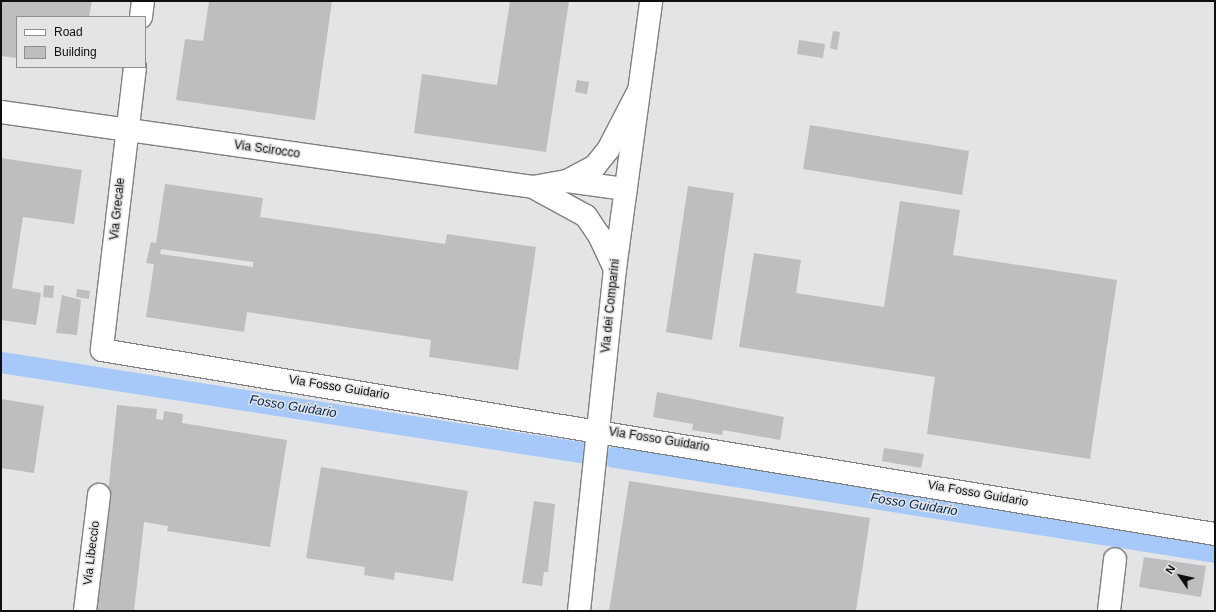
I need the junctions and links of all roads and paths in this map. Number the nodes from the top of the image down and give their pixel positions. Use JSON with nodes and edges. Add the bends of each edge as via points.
{"nodes":[{"id":1,"x":143,"y":1,"type":"edge"},
{"id":2,"x":651,"y":1,"type":"edge"},
{"id":3,"x":141,"y":16,"type":"edge"},
{"id":4,"x":135,"y":68,"type":"edge"},
{"id":5,"x":637,"y":94,"type":"junction"},
{"id":6,"x":1,"y":112,"type":"edge"},
{"id":7,"x":127,"y":130,"type":"junction"},
{"id":8,"x":567,"y":181,"type":"junction"},
{"id":9,"x":533,"y":187,"type":"junction"},
{"id":10,"x":625,"y":189,"type":"junction"},
{"id":11,"x":582,"y":212,"type":"junction"},
{"id":12,"x":622,"y":213,"type":"junction"},
{"id":13,"x":615,"y":269,"type":"junction"},
{"id":14,"x":102,"y":350,"type":"joint"},
{"id":15,"x":600,"y":430,"type":"junction"},
{"id":16,"x":99,"y":495,"type":"dead end"},
{"id":17,"x":1215,"y":534,"type":"edge"},
{"id":18,"x":1115,"y":559,"type":"dead end"},
{"id":19,"x":85,"y":611,"type":"edge"},
{"id":20,"x":579,"y":611,"type":"edge"},
{"id":21,"x":1109,"y":611,"type":"edge"}],
"edges":[{"from":1,"to":3,"type":"street"},
{"from":2,"to":5,"type":"street","name":"Via dei Comparini"},
{"from":4,"to":7,"type":"street","name":"Via Grecale"},
{"from":5,"to":8,"type":"street","name":"Via Scirocco","via":[[602,158],[594,166]]},
{"from":5,"to":10,"type":"street","name":"Via dei Comparini"},
{"from":6,"to":7,"type":"street","name":"Via Scirocco"},
{"from":7,"to":9,"type":"street","name":"Via Scirocco"},
{"from":7,"to":14,"type":"street","name":"Via Grecale"},
{"from":8,"to":9,"type":"street","name":"Via Scirocco"},
{"from":8,"to":10,"type":"street","name":"Via Scirocco"},
{"from":9,"to":11,"type":"street","name":"Via Scirocco"},
{"from":10,"to":12,"type":"street","name":"Via dei Comparini"},
{"from":11,"to":12,"type":"street","name":"Via Scirocco"},
{"from":11,"to":13,"type":"street","name":"Via Scirocco","via":[[595,228]]},
{"from":12,"to":13,"type":"street","name":"Via dei Comparini"},
{"from":13,"to":15,"type":"street","name":"Via dei Comparini"},
{"from":14,"to":15,"type":"street","name":"Via Fosso Guidario"},
{"from":15,"to":17,"type":"street","name":"Via Fosso Guidario"},
{"from":15,"to":20,"type":"street","name":"Via dei Comparini"},
{"from":16,"to":19,"type":"street","name":"Via Libeccio"},
{"from":18,"to":21,"type":"street"}]}
